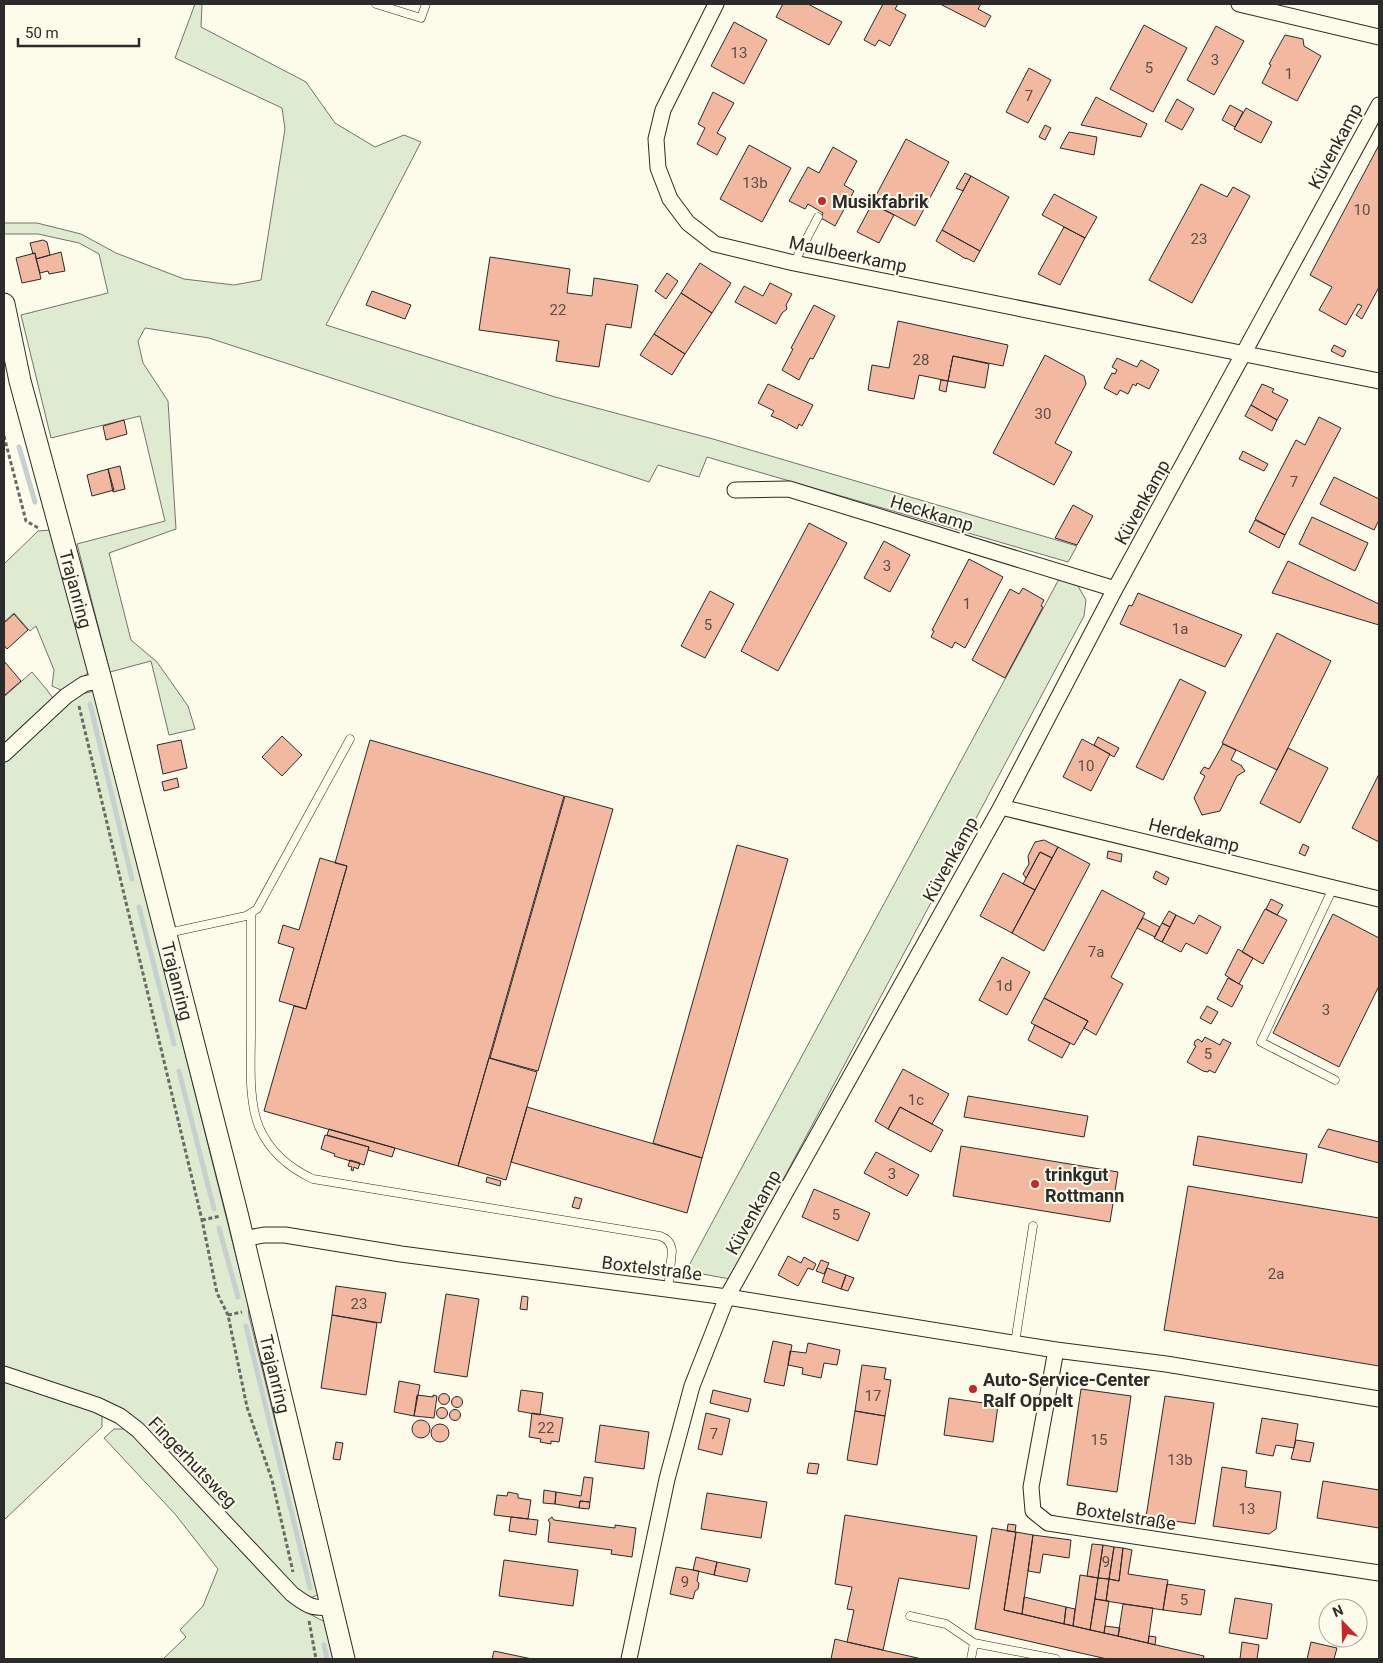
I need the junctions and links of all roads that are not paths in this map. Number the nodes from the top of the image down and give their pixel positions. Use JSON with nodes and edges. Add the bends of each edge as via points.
{"nodes":[{"id":1,"x":376,"y":4,"type":"edge"},
{"id":2,"x":426,"y":4,"type":"edge"},
{"id":3,"x":716,"y":4,"type":"edge"},
{"id":4,"x":1239,"y":4,"type":"edge"},
{"id":5,"x":1379,"y":37,"type":"edge"},
{"id":6,"x":1379,"y":105,"type":"edge"},
{"id":7,"x":818,"y":217,"type":"dead end"},
{"id":8,"x":794,"y":263,"type":"junction"},
{"id":9,"x":4,"y":304,"type":"edge"},
{"id":10,"x":1244,"y":354,"type":"junction"},
{"id":11,"x":1379,"y":381,"type":"edge"},
{"id":12,"x":12,"y":383,"type":"edge"},
{"id":13,"x":735,"y":490,"type":"dead end"},
{"id":14,"x":1115,"y":589,"type":"junction"},
{"id":15,"x":93,"y":682,"type":"junction"},
{"id":16,"x":350,"y":739,"type":"dead end"},
{"id":17,"x":4,"y":754,"type":"edge"},
{"id":18,"x":1001,"y":807,"type":"junction"},
{"id":19,"x":1333,"y":888,"type":"junction"},
{"id":20,"x":1379,"y":899,"type":"edge"},
{"id":21,"x":251,"y":914,"type":"junction"},
{"id":22,"x":166,"y":934,"type":"junction"},
{"id":23,"x":1335,"y":1080,"type":"dead end"},
{"id":24,"x":1033,"y":1226,"type":"dead end"},
{"id":25,"x":243,"y":1239,"type":"junction"},
{"id":26,"x":668,"y":1290,"type":"junction"},
{"id":27,"x":727,"y":1297,"type":"junction"},
{"id":28,"x":1015,"y":1343,"type":"junction"},
{"id":29,"x":1056,"y":1350,"type":"junction"},
{"id":30,"x":4,"y":1374,"type":"edge"},
{"id":31,"x":1379,"y":1398,"type":"edge"},
{"id":32,"x":1379,"y":1573,"type":"edge"},
{"id":33,"x":331,"y":1607,"type":"junction"},
{"id":34,"x":910,"y":1616,"type":"dead end"},
{"id":35,"x":974,"y":1643,"type":"junction"},
{"id":36,"x":344,"y":1659,"type":"edge"},
{"id":37,"x":629,"y":1659,"type":"edge"},
{"id":38,"x":970,"y":1659,"type":"edge"},
{"id":39,"x":1056,"y":1659,"type":"edge"}],
"edges":[{"from":1,"to":2,"type":"lane","via":[[421,18]]},
{"from":3,"to":8,"type":"street","name":"Maulbeerkamp","via":[[662,110],[656,139],[658,168],[670,199],[688,222],[715,244]]},
{"from":4,"to":5,"type":"street"},
{"from":6,"to":10,"type":"street","name":"Küvenkamp"},
{"from":7,"to":8,"type":"lane"},
{"from":8,"to":10,"type":"street","name":"Maulbeerkamp"},
{"from":9,"to":12,"type":"main road","name":"Trajanring"},
{"from":10,"to":11,"type":"street","name":"Maulbeerkamp"},
{"from":10,"to":14,"type":"street","name":"Küvenkamp"},
{"from":12,"to":15,"type":"main road","name":"Trajanring"},
{"from":13,"to":14,"type":"street","name":"Heckkamp","via":[[789,489]]},
{"from":14,"to":18,"type":"street","name":"Küvenkamp"},
{"from":15,"to":17,"type":"street","via":[[66,696]]},
{"from":15,"to":22,"type":"main road","name":"Trajanring"},
{"from":16,"to":21,"type":"lane","via":[[262,903]]},
{"from":18,"to":19,"type":"street","name":"Herdekamp"},
{"from":18,"to":27,"type":"street","name":"Küvenkamp"},
{"from":19,"to":20,"type":"street","name":"Herdekamp"},
{"from":19,"to":23,"type":"lane","via":[[1261,1042]]},
{"from":21,"to":22,"type":"lane"},
{"from":21,"to":26,"type":"lane","via":[[254,1112],[267,1142],[289,1165],[313,1179],[660,1236],[671,1245]]},
{"from":22,"to":25,"type":"main road","name":"Trajanring"},
{"from":24,"to":28,"type":"lane"},
{"from":25,"to":26,"type":"street","name":"Boxtelstraße","via":[[285,1235]]},
{"from":25,"to":33,"type":"main road","name":"Trajanring"},
{"from":26,"to":27,"type":"street","name":"Boxtelstraße"},
{"from":27,"to":28,"type":"street","name":"Boxtelstraße"},
{"from":27,"to":37,"type":"street","name":"Küvenkamp","via":[[692,1386],[674,1451]]},
{"from":28,"to":29,"type":"street","name":"Boxtelstraße"},
{"from":29,"to":31,"type":"street","name":"Boxtelstraße"},
{"from":29,"to":32,"type":"street","name":"Boxtelstraße","via":[[1031,1487],[1033,1512],[1048,1523]]},
{"from":30,"to":33,"type":"street","name":"Fingerhutsweg","via":[[97,1405],[120,1416],[138,1430],[292,1594],[317,1609]]},
{"from":33,"to":36,"type":"main road","name":"Trajanring"},
{"from":34,"to":35,"type":"lane","via":[[946,1624]]},
{"from":35,"to":38,"type":"lane"},
{"from":35,"to":39,"type":"lane"}]}
